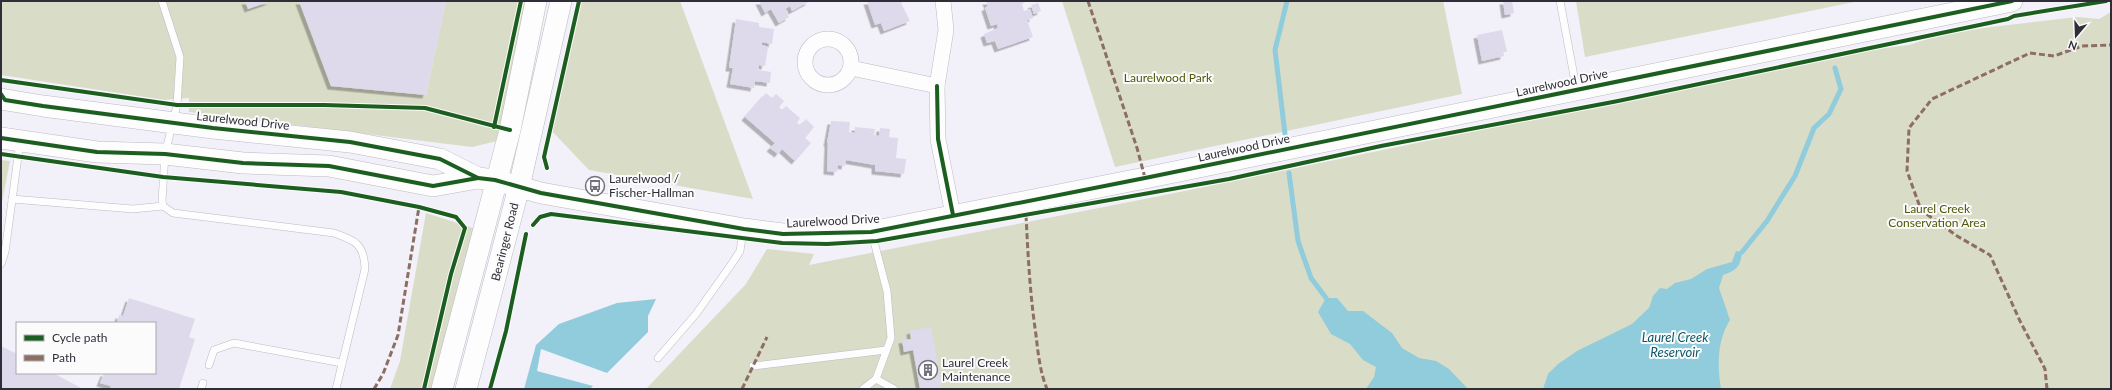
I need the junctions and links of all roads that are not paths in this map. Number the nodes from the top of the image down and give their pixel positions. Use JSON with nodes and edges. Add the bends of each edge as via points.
{"nodes":[{"id":1,"x":162,"y":1,"type":"edge"},
{"id":2,"x":536,"y":1,"type":"edge"},
{"id":3,"x":561,"y":1,"type":"edge"},
{"id":4,"x":942,"y":1,"type":"edge"},
{"id":5,"x":1560,"y":1,"type":"edge"},
{"id":6,"x":2012,"y":1,"type":"edge"},
{"id":7,"x":851,"y":68,"type":"dead end"},
{"id":8,"x":937,"y":86,"type":"junction"},
{"id":9,"x":1577,"y":90,"type":"junction"},
{"id":10,"x":1,"y":99,"type":"edge"},
{"id":11,"x":172,"y":123,"type":"junction"},
{"id":12,"x":11,"y":140,"type":"edge"},
{"id":13,"x":165,"y":154,"type":"junction"},
{"id":14,"x":486,"y":179,"type":"junction"},
{"id":15,"x":519,"y":187,"type":"junction"},
{"id":16,"x":12,"y":199,"type":"junction"},
{"id":17,"x":163,"y":206,"type":"junction"},
{"id":18,"x":953,"y":215,"type":"junction"},
{"id":19,"x":744,"y":229,"type":"junction"},
{"id":20,"x":871,"y":232,"type":"junction"},
{"id":21,"x":1,"y":264,"type":"edge"},
{"id":22,"x":886,"y":350,"type":"junction"},
{"id":23,"x":658,"y":358,"type":"dead end"},
{"id":24,"x":209,"y":364,"type":"dead end"},
{"id":25,"x":342,"y":364,"type":"junction"},
{"id":26,"x":753,"y":366,"type":"dead end"},
{"id":27,"x":876,"y":379,"type":"junction"},
{"id":28,"x":336,"y":389,"type":"edge"},
{"id":29,"x":442,"y":389,"type":"edge"},
{"id":30,"x":466,"y":389,"type":"edge"},
{"id":31,"x":863,"y":389,"type":"edge"},
{"id":32,"x":894,"y":389,"type":"edge"}],
"edges":[{"from":1,"to":11,"type":"lane","via":[[180,57],[177,105]]},
{"from":2,"to":14,"type":"street","name":"Bearinger Road","via":[[510,130]]},
{"from":3,"to":15,"type":"street","name":"Bearinger Road"},
{"from":4,"to":8,"type":"street","via":[[946,30]]},
{"from":5,"to":9,"type":"lane"},
{"from":6,"to":9,"type":"street","name":"Laurelwood Drive"},
{"from":7,"to":8,"type":"street"},
{"from":8,"to":18,"type":"street","via":[[938,139]]},
{"from":9,"to":18,"type":"street","name":"Laurelwood Drive"},
{"from":10,"to":11,"type":"street","name":"Laurelwood Drive"},
{"from":11,"to":13,"type":"lane"},
{"from":11,"to":14,"type":"street","name":"Laurelwood Drive","via":[[350,142],[440,159]]},
{"from":12,"to":13,"type":"street","name":"Laurelwood Drive","via":[[97,152]]},
{"from":12,"to":16,"type":"lane"},
{"from":13,"to":14,"type":"street","name":"Laurelwood Drive","via":[[243,163],[329,166],[432,186]]},
{"from":13,"to":17,"type":"lane"},
{"from":14,"to":15,"type":"street","name":"Laurelwood Drive"},
{"from":14,"to":29,"type":"street","name":"Bearinger Road"},
{"from":15,"to":19,"type":"street","name":"Laurelwood Drive"},
{"from":15,"to":30,"type":"street","name":"Bearinger Road"},
{"from":16,"to":17,"type":"lane","via":[[133,209]]},
{"from":16,"to":21,"type":"lane"},
{"from":17,"to":25,"type":"lane","via":[[174,213],[334,233],[356,242],[363,252],[365,269]]},
{"from":18,"to":20,"type":"street","name":"Laurelwood Drive"},
{"from":19,"to":20,"type":"street","name":"Laurelwood Drive","via":[[783,234]]},
{"from":19,"to":23,"type":"lane","via":[[740,251],[696,314]]},
{"from":20,"to":22,"type":"lane","via":[[887,291],[891,338]]},
{"from":22,"to":26,"type":"lane"},
{"from":22,"to":27,"type":"lane"},
{"from":24,"to":25,"type":"lane","via":[[214,350],[234,343]]},
{"from":25,"to":28,"type":"lane"},
{"from":27,"to":31,"type":"lane"},
{"from":27,"to":32,"type":"lane"}]}
